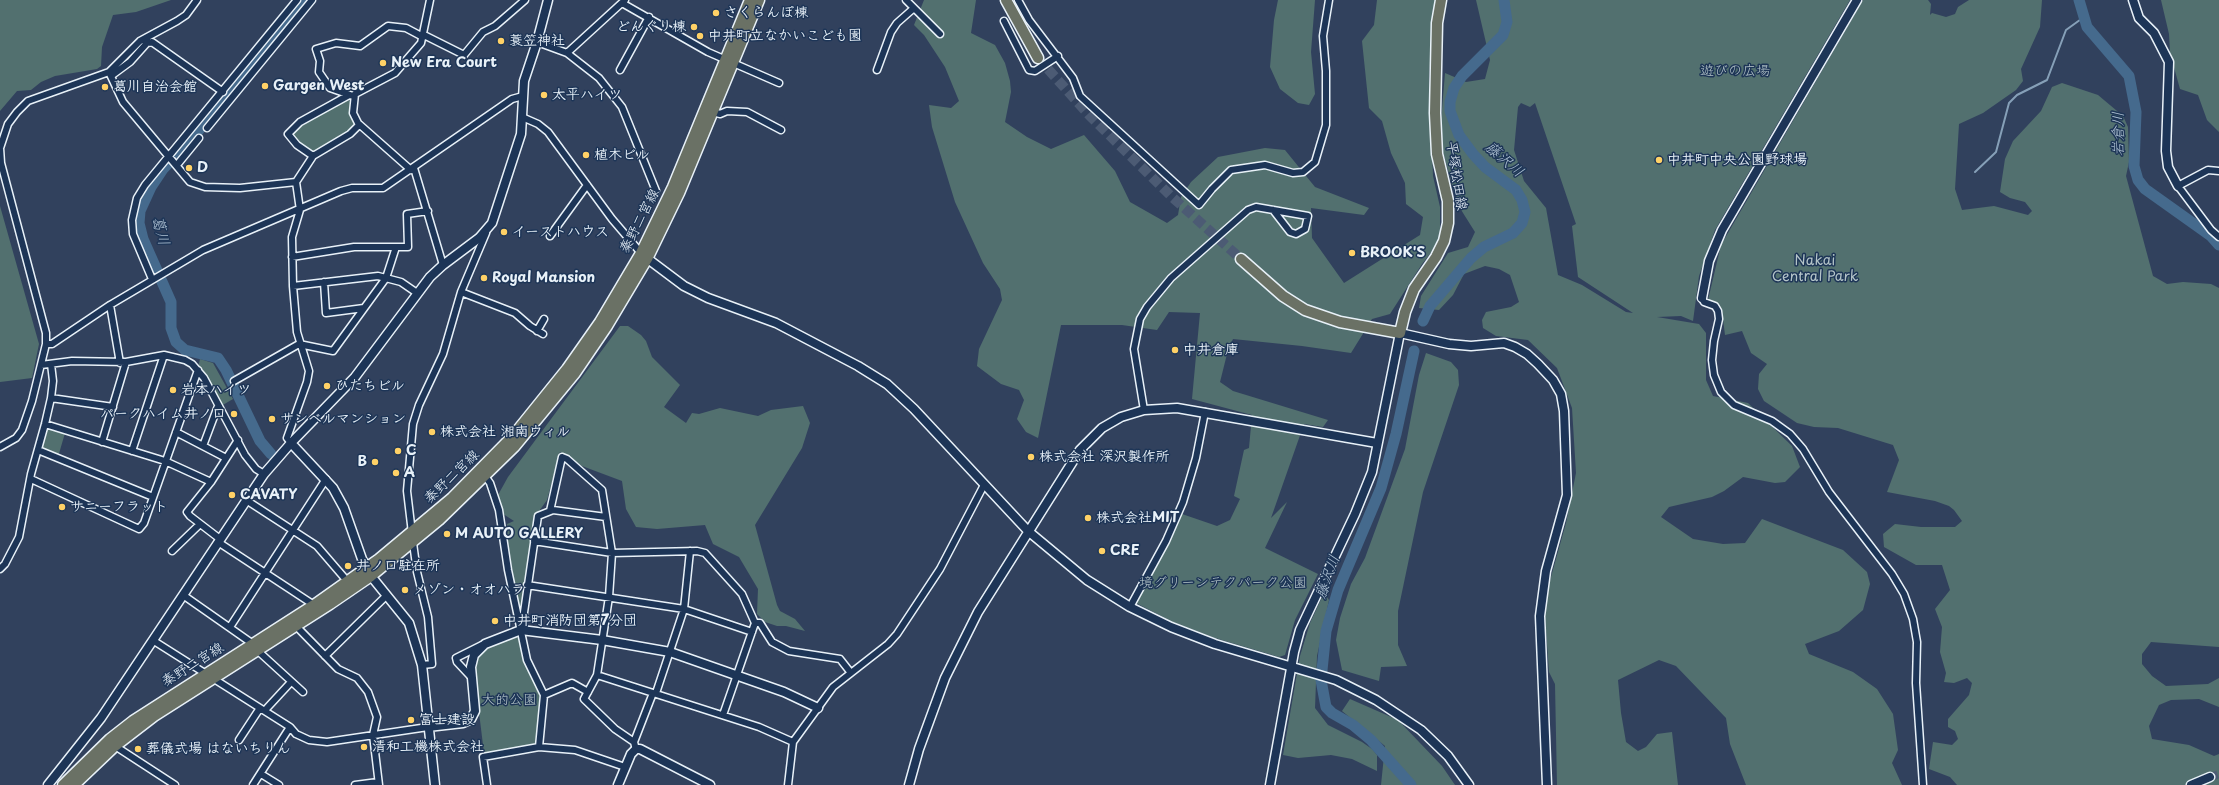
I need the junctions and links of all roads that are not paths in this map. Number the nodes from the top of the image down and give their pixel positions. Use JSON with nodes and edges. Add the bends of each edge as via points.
{"nodes":[{"id":1,"x":197,"y":0,"type":"edge"},
{"id":2,"x":297,"y":0,"type":"edge"},
{"id":3,"x":312,"y":0,"type":"edge"},
{"id":4,"x":430,"y":0,"type":"edge"},
{"id":5,"x":525,"y":0,"type":"edge"},
{"id":6,"x":548,"y":0,"type":"edge"},
{"id":7,"x":750,"y":0,"type":"edge"},
{"id":8,"x":759,"y":0,"type":"edge"},
{"id":9,"x":906,"y":0,"type":"edge"},
{"id":10,"x":1006,"y":0,"type":"edge"},
{"id":11,"x":1018,"y":0,"type":"edge"},
{"id":12,"x":1329,"y":0,"type":"edge"},
{"id":13,"x":1441,"y":0,"type":"edge"},
{"id":14,"x":1857,"y":0,"type":"edge"},
{"id":15,"x":2133,"y":0,"type":"edge"},
{"id":16,"x":623,"y":2,"type":"edge"},
{"id":17,"x":914,"y":8,"type":"junction"},
{"id":18,"x":649,"y":17,"type":"junction"},
{"id":19,"x":1004,"y":21,"type":"dead end"},
{"id":20,"x":940,"y":34,"type":"dead end"},
{"id":21,"x":424,"y":36,"type":"junction"},
{"id":22,"x":538,"y":42,"type":"junction"},
{"id":23,"x":255,"y":52,"type":"junction"},
{"id":24,"x":567,"y":53,"type":"junction"},
{"id":25,"x":1058,"y":56,"type":"junction"},
{"id":26,"x":1038,"y":58,"type":"tunnel mouth"},
{"id":27,"x":264,"y":60,"type":"junction"},
{"id":28,"x":730,"y":61,"type":"junction"},
{"id":29,"x":620,"y":70,"type":"dead end"},
{"id":30,"x":877,"y":70,"type":"dead end"},
{"id":31,"x":110,"y":74,"type":"junction"},
{"id":32,"x":779,"y":83,"type":"dead end"},
{"id":33,"x":223,"y":92,"type":"junction"},
{"id":34,"x":351,"y":96,"type":"junction"},
{"id":35,"x":523,"y":96,"type":"junction"},
{"id":36,"x":713,"y":112,"type":"junction"},
{"id":37,"x":522,"y":117,"type":"junction"},
{"id":38,"x":359,"y":124,"type":"junction"},
{"id":39,"x":207,"y":128,"type":"dead end"},
{"id":40,"x":780,"y":130,"type":"dead end"},
{"id":41,"x":198,"y":138,"type":"dead end"},
{"id":42,"x":169,"y":156,"type":"junction"},
{"id":43,"x":313,"y":156,"type":"junction"},
{"id":44,"x":177,"y":165,"type":"junction"},
{"id":45,"x":412,"y":169,"type":"junction"},
{"id":46,"x":2219,"y":171,"type":"edge"},
{"id":47,"x":296,"y":182,"type":"junction"},
{"id":48,"x":587,"y":185,"type":"junction"},
{"id":49,"x":2178,"y":186,"type":"junction"},
{"id":50,"x":656,"y":191,"type":"dead end"},
{"id":51,"x":300,"y":210,"type":"junction"},
{"id":52,"x":1273,"y":210,"type":"junction"},
{"id":53,"x":428,"y":211,"type":"junction"},
{"id":54,"x":487,"y":230,"type":"junction"},
{"id":55,"x":550,"y":236,"type":"dead end"},
{"id":56,"x":2219,"y":237,"type":"edge"},
{"id":57,"x":396,"y":247,"type":"junction"},
{"id":58,"x":644,"y":256,"type":"junction"},
{"id":59,"x":292,"y":257,"type":"junction"},
{"id":60,"x":1241,"y":259,"type":"tunnel mouth"},
{"id":61,"x":443,"y":265,"type":"junction"},
{"id":62,"x":386,"y":278,"type":"junction"},
{"id":63,"x":152,"y":279,"type":"junction"},
{"id":64,"x":324,"y":282,"type":"junction"},
{"id":65,"x":293,"y":286,"type":"junction"},
{"id":66,"x":462,"y":292,"type":"junction"},
{"id":67,"x":417,"y":293,"type":"junction"},
{"id":68,"x":1702,"y":298,"type":"joint"},
{"id":69,"x":110,"y":305,"type":"junction"},
{"id":70,"x":364,"y":308,"type":"junction"},
{"id":71,"x":544,"y":319,"type":"dead end"},
{"id":72,"x":1400,"y":333,"type":"junction"},
{"id":73,"x":46,"y":344,"type":"junction"},
{"id":74,"x":299,"y":344,"type":"junction"},
{"id":75,"x":164,"y":355,"type":"junction"},
{"id":76,"x":123,"y":363,"type":"junction"},
{"id":77,"x":51,"y":364,"type":"junction"},
{"id":78,"x":41,"y":365,"type":"junction"},
{"id":79,"x":198,"y":370,"type":"junction"},
{"id":80,"x":234,"y":381,"type":"dead end"},
{"id":81,"x":51,"y":398,"type":"junction"},
{"id":82,"x":112,"y":406,"type":"junction"},
{"id":83,"x":218,"y":406,"type":"junction"},
{"id":84,"x":1144,"y":410,"type":"junction"},
{"id":85,"x":1205,"y":412,"type":"junction"},
{"id":86,"x":45,"y":424,"type":"junction"},
{"id":87,"x":176,"y":432,"type":"junction"},
{"id":88,"x":238,"y":440,"type":"junction"},
{"id":89,"x":102,"y":442,"type":"junction"},
{"id":90,"x":291,"y":443,"type":"junction"},
{"id":91,"x":1377,"y":443,"type":"junction"},
{"id":92,"x":203,"y":446,"type":"junction"},
{"id":93,"x":0,"y":447,"type":"edge"},
{"id":94,"x":38,"y":450,"type":"junction"},
{"id":95,"x":132,"y":451,"type":"junction"},
{"id":96,"x":226,"y":458,"type":"junction"},
{"id":97,"x":165,"y":461,"type":"junction"},
{"id":98,"x":264,"y":474,"type":"junction"},
{"id":99,"x":485,"y":476,"type":"junction"},
{"id":100,"x":31,"y":479,"type":"junction"},
{"id":101,"x":326,"y":479,"type":"junction"},
{"id":102,"x":210,"y":482,"type":"junction"},
{"id":103,"x":984,"y":485,"type":"junction"},
{"id":104,"x":153,"y":497,"type":"junction"},
{"id":105,"x":246,"y":500,"type":"junction"},
{"id":106,"x":550,"y":511,"type":"junction"},
{"id":107,"x":606,"y":518,"type":"junction"},
{"id":108,"x":200,"y":524,"type":"junction"},
{"id":109,"x":292,"y":530,"type":"junction"},
{"id":110,"x":1028,"y":531,"type":"junction"},
{"id":111,"x":413,"y":538,"type":"junction"},
{"id":112,"x":219,"y":540,"type":"junction"},
{"id":113,"x":534,"y":542,"type":"junction"},
{"id":114,"x":172,"y":551,"type":"dead end"},
{"id":115,"x":690,"y":551,"type":"junction"},
{"id":116,"x":612,"y":554,"type":"junction"},
{"id":117,"x":0,"y":569,"type":"edge"},
{"id":118,"x":264,"y":572,"type":"junction"},
{"id":119,"x":369,"y":572,"type":"junction"},
{"id":120,"x":348,"y":582,"type":"junction"},
{"id":121,"x":527,"y":585,"type":"junction"},
{"id":122,"x":183,"y":595,"type":"junction"},
{"id":123,"x":386,"y":596,"type":"junction"},
{"id":124,"x":609,"y":597,"type":"junction"},
{"id":125,"x":314,"y":606,"type":"junction"},
{"id":126,"x":1130,"y":607,"type":"junction"},
{"id":127,"x":684,"y":609,"type":"junction"},
{"id":128,"x":755,"y":623,"type":"junction"},
{"id":129,"x":296,"y":626,"type":"junction"},
{"id":130,"x":230,"y":627,"type":"junction"},
{"id":131,"x":521,"y":630,"type":"junction"},
{"id":132,"x":752,"y":632,"type":"junction"},
{"id":133,"x":602,"y":640,"type":"junction"},
{"id":134,"x":154,"y":641,"type":"junction"},
{"id":135,"x":485,"y":644,"type":"junction"},
{"id":136,"x":256,"y":647,"type":"junction"},
{"id":137,"x":670,"y":652,"type":"junction"},
{"id":138,"x":325,"y":656,"type":"junction"},
{"id":139,"x":422,"y":665,"type":"junction"},
{"id":140,"x":1292,"y":666,"type":"junction"},
{"id":141,"x":851,"y":673,"type":"junction"},
{"id":142,"x":597,"y":675,"type":"junction"},
{"id":143,"x":738,"y":675,"type":"junction"},
{"id":144,"x":209,"y":676,"type":"junction"},
{"id":145,"x":471,"y":677,"type":"junction"},
{"id":146,"x":291,"y":682,"type":"junction"},
{"id":147,"x":303,"y":692,"type":"dead end"},
{"id":148,"x":588,"y":692,"type":"junction"},
{"id":149,"x":654,"y":693,"type":"junction"},
{"id":150,"x":544,"y":695,"type":"junction"},
{"id":151,"x":260,"y":708,"type":"junction"},
{"id":152,"x":267,"y":708,"type":"dead end"},
{"id":153,"x":818,"y":708,"type":"junction"},
{"id":154,"x":723,"y":715,"type":"junction"},
{"id":155,"x":290,"y":727,"type":"junction"},
{"id":156,"x":428,"y":727,"type":"junction"},
{"id":157,"x":373,"y":735,"type":"junction"},
{"id":158,"x":239,"y":740,"type":"dead end"},
{"id":159,"x":793,"y":742,"type":"junction"},
{"id":160,"x":115,"y":746,"type":"junction"},
{"id":161,"x":635,"y":746,"type":"junction"},
{"id":162,"x":539,"y":747,"type":"junction"},
{"id":163,"x":625,"y":767,"type":"junction"},
{"id":164,"x":261,"y":774,"type":"junction"},
{"id":165,"x":2210,"y":777,"type":"tunnel mouth"},
{"id":166,"x":379,"y":783,"type":"edge"},
{"id":167,"x":48,"y":785,"type":"edge"},
{"id":168,"x":63,"y":785,"type":"edge"},
{"id":169,"x":74,"y":785,"type":"edge"},
{"id":170,"x":175,"y":785,"type":"edge"},
{"id":171,"x":254,"y":785,"type":"edge"},
{"id":172,"x":278,"y":785,"type":"edge"},
{"id":173,"x":355,"y":785,"type":"edge"},
{"id":174,"x":435,"y":785,"type":"edge"},
{"id":175,"x":488,"y":785,"type":"edge"},
{"id":176,"x":618,"y":785,"type":"edge"},
{"id":177,"x":710,"y":785,"type":"edge"},
{"id":178,"x":788,"y":785,"type":"edge"},
{"id":179,"x":909,"y":785,"type":"edge"},
{"id":180,"x":1270,"y":785,"type":"edge"},
{"id":181,"x":1469,"y":785,"type":"edge"},
{"id":182,"x":1547,"y":785,"type":"edge"},
{"id":183,"x":1923,"y":785,"type":"edge"},
{"id":184,"x":2191,"y":785,"type":"edge"}],
"edges":[{"from":1,"to":31,"type":"street","via":[[178,21],[140,41]]},
{"from":2,"to":23,"type":"street"},
{"from":3,"to":27,"type":"street"},
{"from":4,"to":21,"type":"street"},
{"from":5,"to":21,"type":"street","via":[[495,26],[483,32],[464,55]]},
{"from":6,"to":22,"type":"street"},
{"from":7,"to":28,"type":"main road","name":"秦野二宮線"},
{"from":8,"to":28,"type":"main road","name":"秦野二宮線"},
{"from":9,"to":17,"type":"street"},
{"from":10,"to":26,"type":"main road"},
{"from":11,"to":25,"type":"street","via":[[1029,20]]},
{"from":12,"to":25,"type":"street","via":[[1323,36],[1326,125],[1315,162],[1303,172],[1293,173],[1265,165],[1231,170],[1199,205],[1080,96],[1073,78]]},
{"from":13,"to":72,"type":"main road","name":"平塚松田線","via":[[1437,24],[1435,120],[1438,154],[1448,201],[1448,223],[1444,241],[1436,257],[1414,289],[1404,312]]},
{"from":14,"to":68,"type":"street","via":[[1722,230],[1710,260]]},
{"from":15,"to":49,"type":"street","via":[[2140,18],[2154,33],[2169,62],[2166,151],[2168,166]]},
{"from":16,"to":18,"type":"street"},
{"from":16,"to":24,"type":"street"},
{"from":17,"to":20,"type":"street"},
{"from":17,"to":30,"type":"street","via":[[896,23]]},
{"from":18,"to":28,"type":"street","via":[[708,52]]},
{"from":18,"to":29,"type":"street"},
{"from":19,"to":25,"type":"street","via":[[1028,70],[1035,71]]},
{"from":21,"to":34,"type":"street","via":[[395,73]]},
{"from":21,"to":34,"type":"street","via":[[406,28],[388,26],[360,46],[336,43],[316,49],[320,61],[319,72],[330,88]]},
{"from":22,"to":24,"type":"street"},
{"from":22,"to":35,"type":"street","via":[[524,81]]},
{"from":23,"to":27,"type":"street"},
{"from":23,"to":33,"type":"street"},
{"from":24,"to":50,"type":"street","via":[[599,78],[622,108]]},
{"from":27,"to":39,"type":"street"},
{"from":28,"to":32,"type":"street"},
{"from":28,"to":36,"type":"main road","name":"秦野二宮線"},
{"from":28,"to":58,"type":"main road","name":"秦野二宮線"},
{"from":31,"to":33,"type":"street","via":[[130,62],[147,43],[152,42]]},
{"from":31,"to":42,"type":"street","via":[[123,102]]},
{"from":31,"to":73,"type":"street","via":[[28,101],[8,124],[0,148],[1,163],[46,333]]},
{"from":33,"to":42,"type":"street"},
{"from":34,"to":38,"type":"street","via":[[354,117]]},
{"from":34,"to":43,"type":"street","via":[[300,122],[288,134],[297,145]]},
{"from":35,"to":37,"type":"street"},
{"from":35,"to":45,"type":"street","via":[[512,99]]},
{"from":36,"to":40,"type":"street","via":[[747,112]]},
{"from":36,"to":58,"type":"main road","name":"秦野二宮線","via":[[679,192]]},
{"from":37,"to":48,"type":"street","via":[[548,132]]},
{"from":37,"to":54,"type":"street","via":[[521,134],[492,223]]},
{"from":38,"to":43,"type":"street","via":[[350,134]]},
{"from":38,"to":45,"type":"street"},
{"from":41,"to":44,"type":"street"},
{"from":42,"to":44,"type":"street"},
{"from":42,"to":63,"type":"street","via":[[140,192],[133,213],[133,234]]},
{"from":43,"to":47,"type":"street"},
{"from":44,"to":47,"type":"street","via":[[187,180],[205,187],[240,188]]},
{"from":45,"to":51,"type":"street","via":[[383,188],[352,188]]},
{"from":45,"to":53,"type":"street"},
{"from":46,"to":49,"type":"street","via":[[2208,170]]},
{"from":47,"to":51,"type":"street"},
{"from":48,"to":55,"type":"street"},
{"from":48,"to":58,"type":"street"},
{"from":49,"to":56,"type":"street"},
{"from":51,"to":59,"type":"street","via":[[292,237]]},
{"from":51,"to":63,"type":"street","via":[[203,250]]},
{"from":52,"to":52,"type":"street","via":[[1290,232],[1300,233],[1305,229],[1308,216]]},
{"from":52,"to":84,"type":"street","via":[[1256,208],[1240,215],[1171,278],[1147,307],[1140,319],[1134,348]]},
{"from":53,"to":57,"type":"street","via":[[407,214],[408,247]]},
{"from":53,"to":61,"type":"street"},
{"from":54,"to":61,"type":"street"},
{"from":54,"to":66,"type":"street"},
{"from":57,"to":59,"type":"street","via":[[354,247]]},
{"from":57,"to":62,"type":"street"},
{"from":58,"to":99,"type":"main road","name":"秦野二宮線","via":[[607,326],[575,372],[545,411]]},
{"from":58,"to":103,"type":"street","via":[[684,286],[708,298],[776,323],[887,384],[914,409]]},
{"from":58,"to":111,"type":"main road","name":"秦野二宮線","via":[[538,407]]},
{"from":59,"to":65,"type":"street"},
{"from":60,"to":72,"type":"main road","via":[[1283,296],[1305,310],[1340,322]]},
{"from":61,"to":67,"type":"street"},
{"from":62,"to":64,"type":"street","via":[[378,276]]},
{"from":62,"to":67,"type":"street","via":[[401,282]]},
{"from":62,"to":70,"type":"street"},
{"from":63,"to":69,"type":"street"},
{"from":64,"to":65,"type":"street"},
{"from":64,"to":70,"type":"street","via":[[326,313]]},
{"from":65,"to":74,"type":"street"},
{"from":66,"to":71,"type":"street","via":[[515,313],[540,332]]},
{"from":66,"to":111,"type":"street","via":[[443,354],[419,404],[413,424],[407,491]]},
{"from":67,"to":90,"type":"street","via":[[355,377]]},
{"from":68,"to":183,"type":"street","via":[[1718,310],[1719,319],[1712,360],[1714,375],[1721,392],[1734,405],[1772,421],[1790,434],[1904,594],[1913,619],[1917,642],[1916,683]]},
{"from":69,"to":73,"type":"street","via":[[52,344]]},
{"from":69,"to":76,"type":"street"},
{"from":70,"to":74,"type":"street","via":[[333,351]]},
{"from":72,"to":91,"type":"street"},
{"from":72,"to":182,"type":"street","via":[[1449,344],[1471,346],[1504,343],[1515,347],[1528,354],[1538,364],[1553,380],[1561,394],[1567,495],[1546,571],[1540,616]]},
{"from":73,"to":78,"type":"street"},
{"from":74,"to":80,"type":"street"},
{"from":74,"to":90,"type":"street","via":[[309,371],[287,438]]},
{"from":75,"to":76,"type":"street"},
{"from":75,"to":79,"type":"street","via":[[184,360]]},
{"from":75,"to":95,"type":"street"},
{"from":76,"to":77,"type":"street","via":[[72,361]]},
{"from":76,"to":82,"type":"street"},
{"from":77,"to":78,"type":"street"},
{"from":77,"to":81,"type":"street"},
{"from":78,"to":93,"type":"street","via":[[22,430],[16,438]]},
{"from":79,"to":83,"type":"street"},
{"from":79,"to":87,"type":"street"},
{"from":81,"to":82,"type":"street"},
{"from":81,"to":86,"type":"street"},
{"from":82,"to":89,"type":"street"},
{"from":83,"to":88,"type":"street"},
{"from":83,"to":92,"type":"street"},
{"from":84,"to":85,"type":"street","via":[[1177,408]]},
{"from":84,"to":110,"type":"street","via":[[1121,417],[1102,428],[1080,450]]},
{"from":85,"to":91,"type":"street"},
{"from":85,"to":126,"type":"street","via":[[1196,458],[1183,502],[1166,541]]},
{"from":86,"to":89,"type":"street"},
{"from":86,"to":94,"type":"street"},
{"from":87,"to":92,"type":"street"},
{"from":87,"to":97,"type":"street"},
{"from":88,"to":96,"type":"street"},
{"from":88,"to":98,"type":"street","via":[[253,466]]},
{"from":89,"to":95,"type":"street"},
{"from":90,"to":98,"type":"street"},
{"from":90,"to":101,"type":"street"},
{"from":91,"to":140,"type":"street","via":[[1372,472],[1364,494],[1302,624]]},
{"from":92,"to":96,"type":"street"},
{"from":94,"to":100,"type":"street"},
{"from":94,"to":104,"type":"street"},
{"from":95,"to":97,"type":"street"},
{"from":96,"to":102,"type":"street"},
{"from":97,"to":102,"type":"street"},
{"from":97,"to":104,"type":"street"},
{"from":98,"to":105,"type":"street"},
{"from":99,"to":111,"type":"main road","name":"秦野二宮線"},
{"from":99,"to":131,"type":"street","via":[[499,510]]},
{"from":100,"to":104,"type":"street","via":[[139,529],[144,524]]},
{"from":100,"to":117,"type":"street","via":[[19,537]]},
{"from":101,"to":109,"type":"street"},
{"from":101,"to":119,"type":"street","via":[[344,508]]},
{"from":102,"to":108,"type":"street","via":[[187,512]]},
{"from":103,"to":110,"type":"street"},
{"from":103,"to":141,"type":"street","via":[[940,569],[897,634]]},
{"from":105,"to":109,"type":"street"},
{"from":105,"to":112,"type":"street"},
{"from":106,"to":107,"type":"street"},
{"from":106,"to":107,"type":"street","via":[[562,457],[602,490]]},
{"from":106,"to":113,"type":"street","via":[[538,516]]},
{"from":107,"to":116,"type":"street"},
{"from":108,"to":112,"type":"street"},
{"from":108,"to":114,"type":"street"},
{"from":109,"to":118,"type":"street"},
{"from":109,"to":120,"type":"street","via":[[317,546]]},
{"from":110,"to":126,"type":"street","via":[[1071,568]]},
{"from":110,"to":179,"type":"street","via":[[978,612],[945,678],[919,749]]},
{"from":111,"to":119,"type":"main road","name":"秦野二宮線"},
{"from":111,"to":139,"type":"street","via":[[417,572],[428,617],[432,664]]},
{"from":112,"to":118,"type":"street"},
{"from":112,"to":122,"type":"street"},
{"from":113,"to":116,"type":"street"},
{"from":113,"to":121,"type":"street"},
{"from":115,"to":116,"type":"street"},
{"from":115,"to":127,"type":"street"},
{"from":115,"to":128,"type":"street","via":[[705,553],[742,594]]},
{"from":116,"to":124,"type":"street"},
{"from":118,"to":125,"type":"street"},
{"from":118,"to":130,"type":"street"},
{"from":119,"to":120,"type":"main road","name":"秦野二宮線"},
{"from":119,"to":123,"type":"street"},
{"from":119,"to":129,"type":"main road","name":"秦野二宮線"},
{"from":120,"to":125,"type":"main road","name":"秦野二宮線"},
{"from":121,"to":124,"type":"street"},
{"from":121,"to":131,"type":"street"},
{"from":122,"to":130,"type":"street"},
{"from":122,"to":134,"type":"street"},
{"from":123,"to":138,"type":"street"},
{"from":123,"to":139,"type":"street","via":[[408,623]]},
{"from":124,"to":127,"type":"street"},
{"from":124,"to":133,"type":"street"},
{"from":125,"to":136,"type":"main road","name":"秦野二宮線"},
{"from":126,"to":140,"type":"street","via":[[1215,644]]},
{"from":127,"to":132,"type":"street"},
{"from":127,"to":137,"type":"street"},
{"from":128,"to":132,"type":"street"},
{"from":128,"to":141,"type":"street","via":[[760,623],[772,642],[789,651],[840,660]]},
{"from":129,"to":136,"type":"main road","name":"秦野二宮線"},
{"from":129,"to":138,"type":"street"},
{"from":130,"to":136,"type":"street"},
{"from":131,"to":133,"type":"street"},
{"from":131,"to":135,"type":"street"},
{"from":131,"to":150,"type":"street","via":[[527,660]]},
{"from":132,"to":143,"type":"street"},
{"from":133,"to":137,"type":"street"},
{"from":133,"to":142,"type":"street"},
{"from":134,"to":144,"type":"street"},
{"from":134,"to":167,"type":"street","via":[[101,718]]},
{"from":135,"to":145,"type":"street","via":[[474,655]]},
{"from":135,"to":145,"type":"street","via":[[456,658]]},
{"from":136,"to":144,"type":"main road","name":"秦野二宮線"},
{"from":136,"to":146,"type":"street"},
{"from":137,"to":143,"type":"street"},
{"from":137,"to":149,"type":"street"},
{"from":138,"to":157,"type":"street","via":[[338,669],[362,683],[377,717]]},
{"from":139,"to":156,"type":"street"},
{"from":140,"to":180,"type":"street"},
{"from":140,"to":181,"type":"street","via":[[1336,680],[1376,700],[1421,730],[1448,756]]},
{"from":141,"to":153,"type":"street","via":[[833,687]]},
{"from":142,"to":148,"type":"street"},
{"from":142,"to":149,"type":"street"},
{"from":143,"to":153,"type":"street"},
{"from":143,"to":154,"type":"street"},
{"from":144,"to":151,"type":"street"},
{"from":144,"to":160,"type":"main road","name":"秦野二宮線"},
{"from":144,"to":168,"type":"main road","name":"秦野二宮線","via":[[163,700],[122,730]]},
{"from":145,"to":156,"type":"street","via":[[475,711],[471,719],[463,723]]},
{"from":146,"to":147,"type":"street"},
{"from":146,"to":152,"type":"street"},
{"from":148,"to":150,"type":"street","via":[[572,683]]},
{"from":148,"to":161,"type":"street","via":[[584,699]]},
{"from":149,"to":154,"type":"street"},
{"from":149,"to":161,"type":"street"},
{"from":150,"to":162,"type":"street"},
{"from":151,"to":155,"type":"street"},
{"from":151,"to":158,"type":"street"},
{"from":153,"to":159,"type":"street"},
{"from":154,"to":159,"type":"street"},
{"from":155,"to":157,"type":"street","via":[[296,734],[317,742]]},
{"from":155,"to":164,"type":"street"},
{"from":156,"to":157,"type":"street"},
{"from":156,"to":174,"type":"street"},
{"from":157,"to":166,"type":"street"},
{"from":159,"to":178,"type":"street"},
{"from":160,"to":169,"type":"main road","name":"秦野二宮線"},
{"from":160,"to":170,"type":"street"},
{"from":161,"to":163,"type":"street"},
{"from":161,"to":177,"type":"street"},
{"from":162,"to":163,"type":"street","via":[[575,750]]},
{"from":162,"to":175,"type":"street","via":[[483,757]]},
{"from":163,"to":176,"type":"street"},
{"from":164,"to":171,"type":"street"},
{"from":164,"to":172,"type":"street"},
{"from":165,"to":184,"type":"street"},
{"from":166,"to":173,"type":"street"}]}
